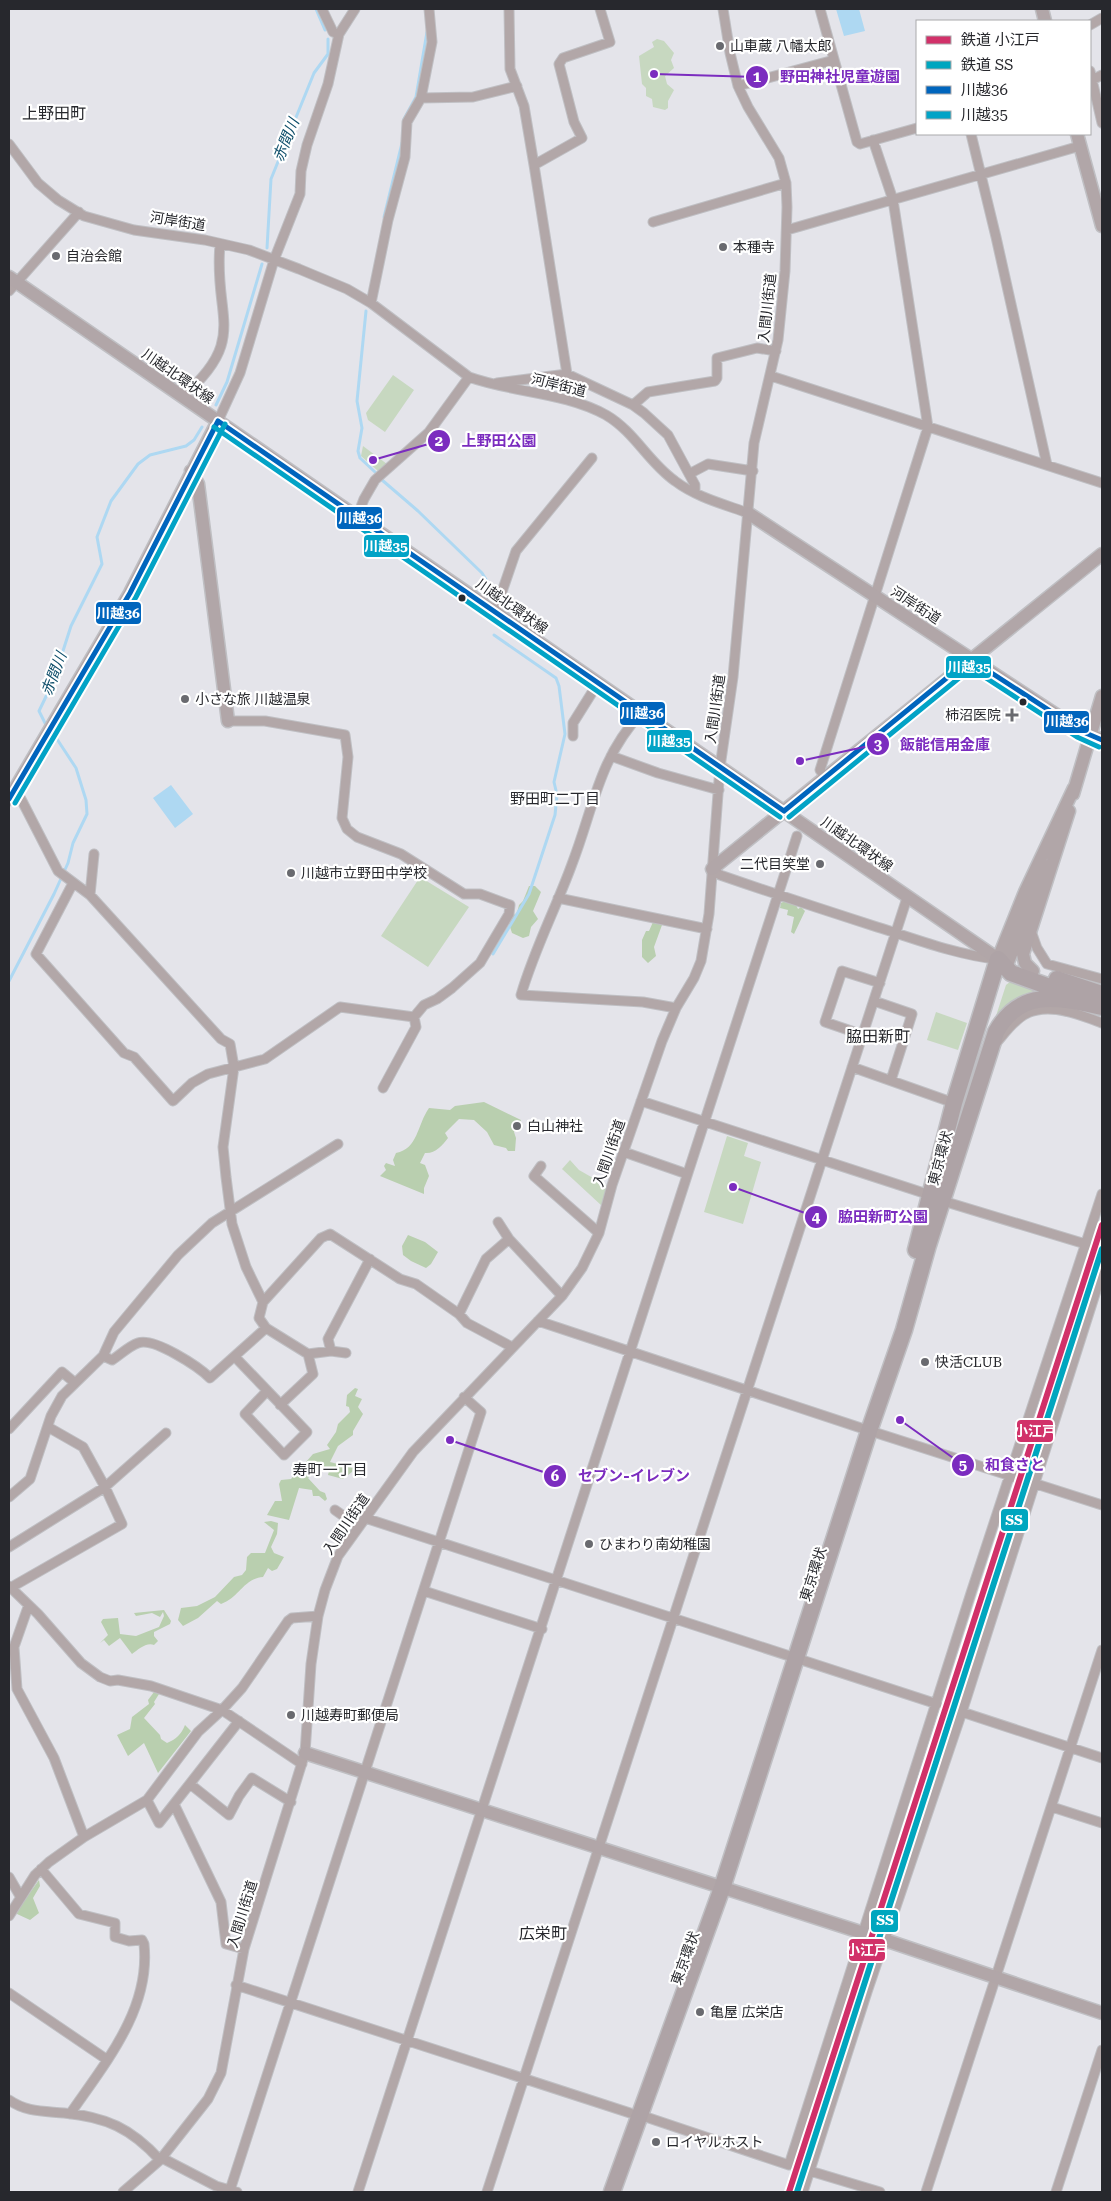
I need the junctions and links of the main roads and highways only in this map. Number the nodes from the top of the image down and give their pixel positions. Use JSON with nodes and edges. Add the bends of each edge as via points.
{"nodes":[{"id":1,"x":1004,"y":963,"type":"junction"},
{"id":2,"x":1102,"y":994,"type":"edge"},
{"id":3,"x":1102,"y":1006,"type":"edge"},
{"id":4,"x":937,"y":1198,"type":"junction"},
{"id":5,"x":928,"y":1245,"type":"junction"},
{"id":6,"x":865,"y":1430,"type":"junction"},
{"id":7,"x":635,"y":2114,"type":"junction"},
{"id":8,"x":601,"y":2192,"type":"edge"},
{"id":9,"x":612,"y":2192,"type":"edge"}],
"edges":[{"from":1,"to":2,"type":"highway"},
{"from":1,"to":3,"type":"highway","via":[[1019,977]]},
{"from":1,"to":4,"type":"highway","name":"東京環状","via":[[954,1103]]},
{"from":1,"to":5,"type":"highway","name":"東京環状","via":[[952,1142]]},
{"from":3,"to":4,"type":"highway","name":"東京環状","via":[[1063,998],[1039,999],[1014,1011],[1001,1024]]},
{"from":4,"to":5,"type":"highway","name":"東京環状"},
{"from":4,"to":6,"type":"highway","name":"東京環状","via":[[911,1267]]},
{"from":5,"to":6,"type":"highway","name":"東京環状","via":[[904,1330]]},
{"from":6,"to":7,"type":"highway","name":"東京環状","via":[[717,1886]]},
{"from":7,"to":8,"type":"highway","name":"東京環状"},
{"from":7,"to":9,"type":"highway","name":"東京環状"}]}
